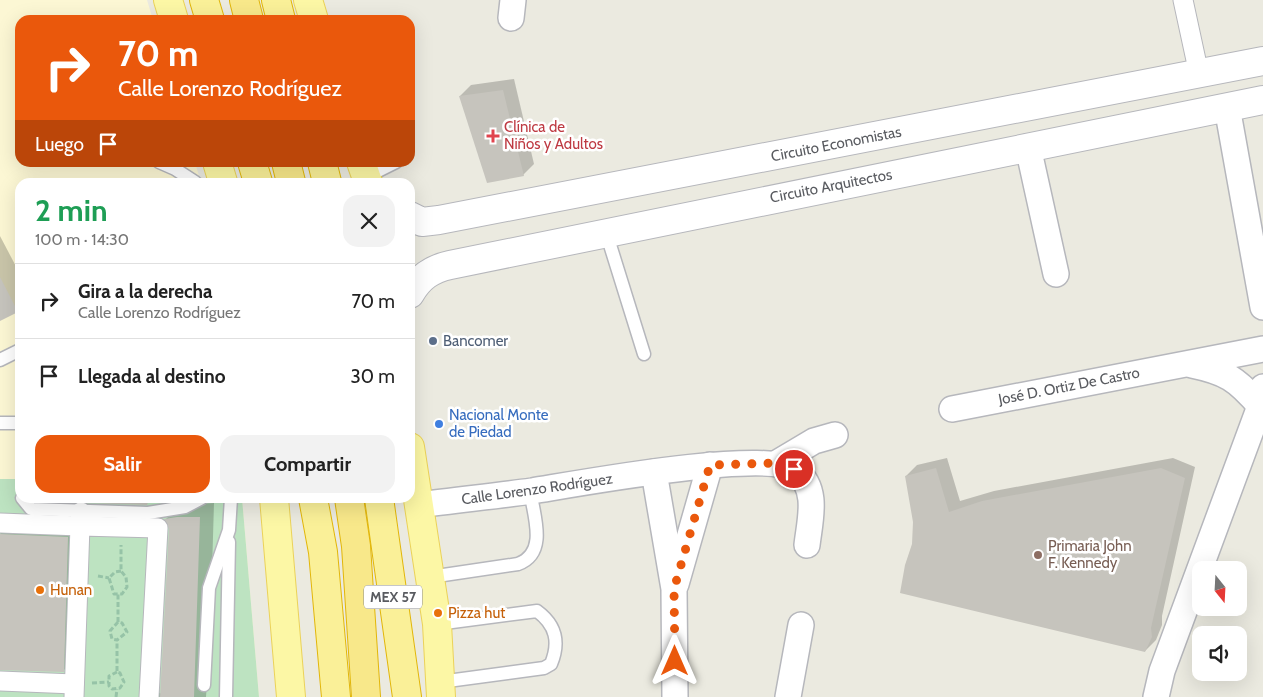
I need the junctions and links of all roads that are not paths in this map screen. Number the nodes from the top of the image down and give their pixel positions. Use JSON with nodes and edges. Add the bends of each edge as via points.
{"nodes":[{"id":1,"x":168,"y":0,"type":"edge"},
{"id":2,"x":204,"y":0,"type":"edge"},
{"id":3,"x":244,"y":0,"type":"edge"},
{"id":4,"x":276,"y":0,"type":"edge"},
{"id":5,"x":308,"y":0,"type":"edge"},
{"id":6,"x":1183,"y":0,"type":"edge"},
{"id":7,"x":172,"y":15,"type":"edge"},
{"id":8,"x":208,"y":15,"type":"edge"},
{"id":9,"x":248,"y":15,"type":"edge"},
{"id":10,"x":280,"y":15,"type":"edge"},
{"id":11,"x":312,"y":15,"type":"edge"},
{"id":12,"x":1263,"y":61,"type":"edge"},
{"id":13,"x":1199,"y":74,"type":"junction"},
{"id":14,"x":1263,"y":100,"type":"edge"},
{"id":15,"x":1227,"y":107,"type":"junction"},
{"id":16,"x":1028,"y":147,"type":"junction"},
{"id":17,"x":172,"y":167,"type":"edge"},
{"id":18,"x":383,"y":167,"type":"edge"},
{"id":19,"x":365,"y":174,"type":"edge"},
{"id":20,"x":189,"y":178,"type":"edge"},
{"id":21,"x":415,"y":224,"type":"edge"},
{"id":22,"x":606,"y":232,"type":"junction"},
{"id":23,"x":419,"y":264,"type":"edge"},
{"id":24,"x":1056,"y":274,"type":"dead end"},
{"id":25,"x":415,"y":285,"type":"edge"},
{"id":26,"x":1263,"y":307,"type":"edge"},
{"id":27,"x":1263,"y":348,"type":"edge"},
{"id":28,"x":15,"y":352,"type":"edge"},
{"id":29,"x":644,"y":354,"type":"dead end"},
{"id":30,"x":0,"y":360,"type":"edge"},
{"id":31,"x":1187,"y":364,"type":"junction"},
{"id":32,"x":1261,"y":397,"type":"edge"},
{"id":33,"x":952,"y":409,"type":"dead end"},
{"id":34,"x":15,"y":422,"type":"edge"},
{"id":35,"x":0,"y":423,"type":"edge"},
{"id":36,"x":835,"y":435,"type":"dead end"},
{"id":37,"x":777,"y":463,"type":"junction"},
{"id":38,"x":710,"y":465,"type":"junction"},
{"id":39,"x":654,"y":472,"type":"junction"},
{"id":40,"x":415,"y":479,"type":"edge"},
{"id":41,"x":530,"y":491,"type":"junction"},
{"id":42,"x":26,"y":503,"type":"edge"},
{"id":43,"x":176,"y":503,"type":"edge"},
{"id":44,"x":193,"y":503,"type":"edge"},
{"id":45,"x":231,"y":503,"type":"edge"},
{"id":46,"x":274,"y":503,"type":"edge"},
{"id":47,"x":314,"y":503,"type":"edge"},
{"id":48,"x":350,"y":503,"type":"edge"},
{"id":49,"x":381,"y":503,"type":"edge"},
{"id":50,"x":419,"y":505,"type":"junction"},
{"id":51,"x":162,"y":517,"type":"junction"},
{"id":52,"x":80,"y":519,"type":"junction"},
{"id":53,"x":0,"y":523,"type":"edge"},
{"id":54,"x":229,"y":530,"type":"junction"},
{"id":55,"x":806,"y":545,"type":"dead end"},
{"id":56,"x":430,"y":577,"type":"junction"},
{"id":57,"x":674,"y":589,"type":"junction"},
{"id":58,"x":436,"y":624,"type":"junction"},
{"id":59,"x":801,"y":626,"type":"dead end"},
{"id":60,"x":0,"y":681,"type":"edge"},
{"id":61,"x":204,"y":685,"type":"dead end"},
{"id":62,"x":440,"y":690,"type":"edge"},
{"id":63,"x":74,"y":691,"type":"edge"},
{"id":64,"x":148,"y":697,"type":"edge"},
{"id":65,"x":226,"y":697,"type":"edge"},
{"id":66,"x":291,"y":697,"type":"edge"},
{"id":67,"x":336,"y":697,"type":"edge"},
{"id":68,"x":366,"y":697,"type":"edge"},
{"id":69,"x":407,"y":697,"type":"edge"},
{"id":70,"x":675,"y":697,"type":"edge"},
{"id":71,"x":788,"y":697,"type":"edge"},
{"id":72,"x":1156,"y":697,"type":"edge"}],
"edges":[{"from":1,"to":7,"type":"main road"},
{"from":2,"to":8,"type":"highway"},
{"from":3,"to":9,"type":"highway"},
{"from":4,"to":10,"type":"highway"},
{"from":5,"to":11,"type":"main road"},
{"from":6,"to":13,"type":"street"},
{"from":12,"to":13,"type":"street","name":"Circuito Economistas"},
{"from":13,"to":21,"type":"street","name":"Circuito Economistas"},
{"from":14,"to":15,"type":"street","name":"Circuito Arquitectos"},
{"from":15,"to":16,"type":"street","name":"Circuito Arquitectos"},
{"from":15,"to":26,"type":"street"},
{"from":16,"to":22,"type":"street","name":"Circuito Arquitectos"},
{"from":16,"to":24,"type":"street"},
{"from":17,"to":20,"type":"lane"},
{"from":18,"to":19,"type":"lane"},
{"from":22,"to":23,"type":"street","name":"Circuito Arquitectos","via":[[444,266]]},
{"from":22,"to":29,"type":"lane"},
{"from":23,"to":25,"type":"street","name":"Circuito Arquitectos"},
{"from":27,"to":31,"type":"street","name":"José D. Ortiz De Castro"},
{"from":28,"to":30,"type":"lane"},
{"from":31,"to":32,"type":"street","name":"José D. Ortiz De Castro","via":[[1215,370]]},
{"from":31,"to":33,"type":"street","name":"José D. Ortiz De Castro"},
{"from":32,"to":72,"type":"street","via":[[1162,671]]},
{"from":34,"to":35,"type":"lane"},
{"from":36,"to":37,"type":"street","via":[[808,445]]},
{"from":37,"to":38,"type":"street","name":"Calle Lorenzo Rodríguez"},
{"from":37,"to":55,"type":"street","name":"Calle Lorenzo Rodríguez","via":[[794,469],[807,482],[812,503]]},
{"from":38,"to":39,"type":"street","name":"Calle Lorenzo Rodríguez"},
{"from":38,"to":57,"type":"street"},
{"from":39,"to":41,"type":"street","name":"Calle Lorenzo Rodríguez"},
{"from":39,"to":57,"type":"street"},
{"from":40,"to":50,"type":"main road"},
{"from":41,"to":50,"type":"street","name":"Calle Lorenzo Rodríguez"},
{"from":41,"to":56,"type":"lane","via":[[537,541],[536,551],[529,560]]},
{"from":42,"to":52,"type":"lane","via":[[31,509]]},
{"from":43,"to":51,"type":"lane"},
{"from":44,"to":51,"type":"lane"},
{"from":45,"to":54,"type":"lane"},
{"from":46,"to":66,"type":"main road"},
{"from":47,"to":67,"type":"highway","via":[[323,552]]},
{"from":48,"to":68,"type":"highway","via":[[356,546]]},
{"from":49,"to":69,"type":"highway","number":"MEX 57"},
{"from":50,"to":56,"type":"main road"},
{"from":51,"to":52,"type":"lane"},
{"from":51,"to":52,"type":"street","via":[[121,527]]},
{"from":51,"to":64,"type":"street"},
{"from":52,"to":53,"type":"street"},
{"from":52,"to":63,"type":"street"},
{"from":54,"to":61,"type":"lane","via":[[209,588]]},
{"from":54,"to":65,"type":"lane"},
{"from":56,"to":58,"type":"main road"},
{"from":57,"to":70,"type":"street"},
{"from":58,"to":62,"type":"main road"},
{"from":58,"to":62,"type":"lane","via":[[537,611],[554,630],[557,642],[552,664],[544,668]]},
{"from":59,"to":71,"type":"street"},
{"from":60,"to":63,"type":"street"}]}
